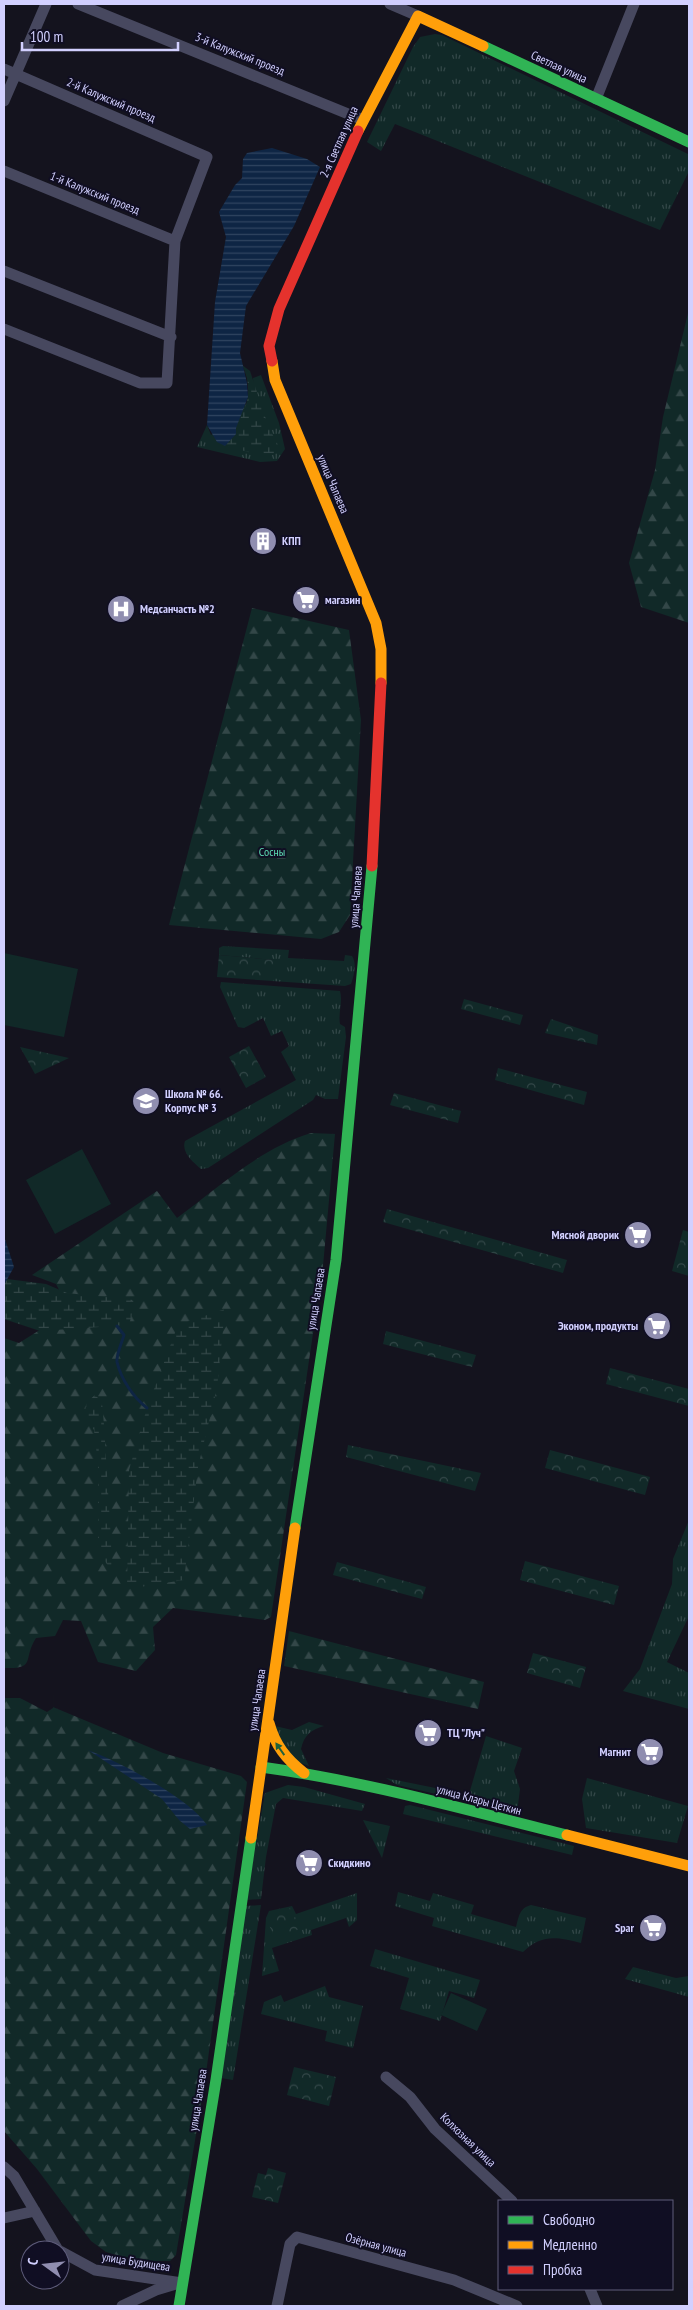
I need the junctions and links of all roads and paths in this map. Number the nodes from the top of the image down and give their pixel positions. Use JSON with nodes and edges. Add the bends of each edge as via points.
{"nodes":[{"id":1,"x":46,"y":4,"type":"edge"},
{"id":2,"x":78,"y":4,"type":"edge"},
{"id":3,"x":390,"y":4,"type":"edge"},
{"id":4,"x":634,"y":4,"type":"edge"},
{"id":5,"x":418,"y":16,"type":"junction"},
{"id":6,"x":4,"y":69,"type":"edge"},
{"id":7,"x":16,"y":73,"type":"junction"},
{"id":8,"x":596,"y":99,"type":"junction"},
{"id":9,"x":4,"y":101,"type":"edge"},
{"id":10,"x":363,"y":120,"type":"junction"},
{"id":11,"x":689,"y":142,"type":"edge"},
{"id":12,"x":4,"y":171,"type":"edge"},
{"id":13,"x":175,"y":241,"type":"junction"},
{"id":14,"x":4,"y":271,"type":"edge"},
{"id":15,"x":279,"y":309,"type":"joint"},
{"id":16,"x":4,"y":329,"type":"edge"},
{"id":17,"x":171,"y":337,"type":"junction"},
{"id":18,"x":268,"y":1718,"type":"junction"},
{"id":19,"x":261,"y":1767,"type":"junction"},
{"id":20,"x":304,"y":1773,"type":"junction"},
{"id":21,"x":689,"y":1866,"type":"edge"},
{"id":22,"x":386,"y":2077,"type":"dead end"},
{"id":23,"x":4,"y":2167,"type":"edge"},
{"id":24,"x":511,"y":2200,"type":"edge"},
{"id":25,"x":34,"y":2211,"type":"junction"},
{"id":26,"x":4,"y":2218,"type":"edge"},
{"id":27,"x":53,"y":2240,"type":"edge"},
{"id":28,"x":70,"y":2256,"type":"edge"},
{"id":29,"x":182,"y":2283,"type":"junction"},
{"id":30,"x":590,"y":2290,"type":"edge"},
{"id":31,"x":122,"y":2306,"type":"edge"},
{"id":32,"x":179,"y":2306,"type":"edge"},
{"id":33,"x":277,"y":2306,"type":"edge"},
{"id":34,"x":517,"y":2306,"type":"edge"},
{"id":35,"x":597,"y":2306,"type":"edge"}],
"edges":[{"from":1,"to":7,"type":"street"},
{"from":2,"to":10,"type":"street","name":"3-й Калужский проезд"},
{"from":3,"to":5,"type":"street"},
{"from":4,"to":8,"type":"street"},
{"from":5,"to":8,"type":"street","name":"Светлая улица"},
{"from":5,"to":10,"type":"street","name":"2-я Светлая улица"},
{"from":6,"to":7,"type":"street","name":"2-й Калужский проезд"},
{"from":7,"to":9,"type":"street"},
{"from":7,"to":13,"type":"street","name":"2-й Калужский проезд","via":[[207,157]]},
{"from":8,"to":11,"type":"street","name":"Светлая улица"},
{"from":10,"to":15,"type":"street","name":"2-я Светлая улица"},
{"from":12,"to":13,"type":"street","name":"1-й Калужский проезд"},
{"from":13,"to":17,"type":"street"},
{"from":14,"to":17,"type":"street"},
{"from":15,"to":18,"type":"street","name":"улица Чапаева","via":[[269,346],[274,380],[368,601],[376,623],[381,667],[367,944],[336,1260]]},
{"from":16,"to":17,"type":"street","via":[[140,383],[167,383]]},
{"from":18,"to":19,"type":"street","name":"улица Чапаева"},
{"from":20,"to":18,"type":"street","one_way":true,"via":[[280,1752]]},
{"from":19,"to":20,"type":"street","name":"улица Клары Цеткин"},
{"from":19,"to":29,"type":"street","name":"улица Чапаева","via":[[216,2080]]},
{"from":20,"to":21,"type":"street","name":"улица Клары Цеткин","via":[[404,1794]]},
{"from":22,"to":24,"type":"street","name":"Колхозная улица","via":[[410,2097],[435,2129]]},
{"from":23,"to":25,"type":"street","name":"улица Будищева","via":[[14,2176]]},
{"from":25,"to":26,"type":"street"},
{"from":25,"to":27,"type":"street","name":"улица Будищева"},
{"from":28,"to":29,"type":"street","name":"улица Будищева","via":[[95,2270]]},
{"from":29,"to":31,"type":"street","via":[[156,2290]]},
{"from":29,"to":32,"type":"street","name":"улица Чапаева"},
{"from":30,"to":35,"type":"street"},
{"from":33,"to":34,"type":"street","name":"Озёрная улица","via":[[290,2244],[298,2237],[454,2280]]}]}
